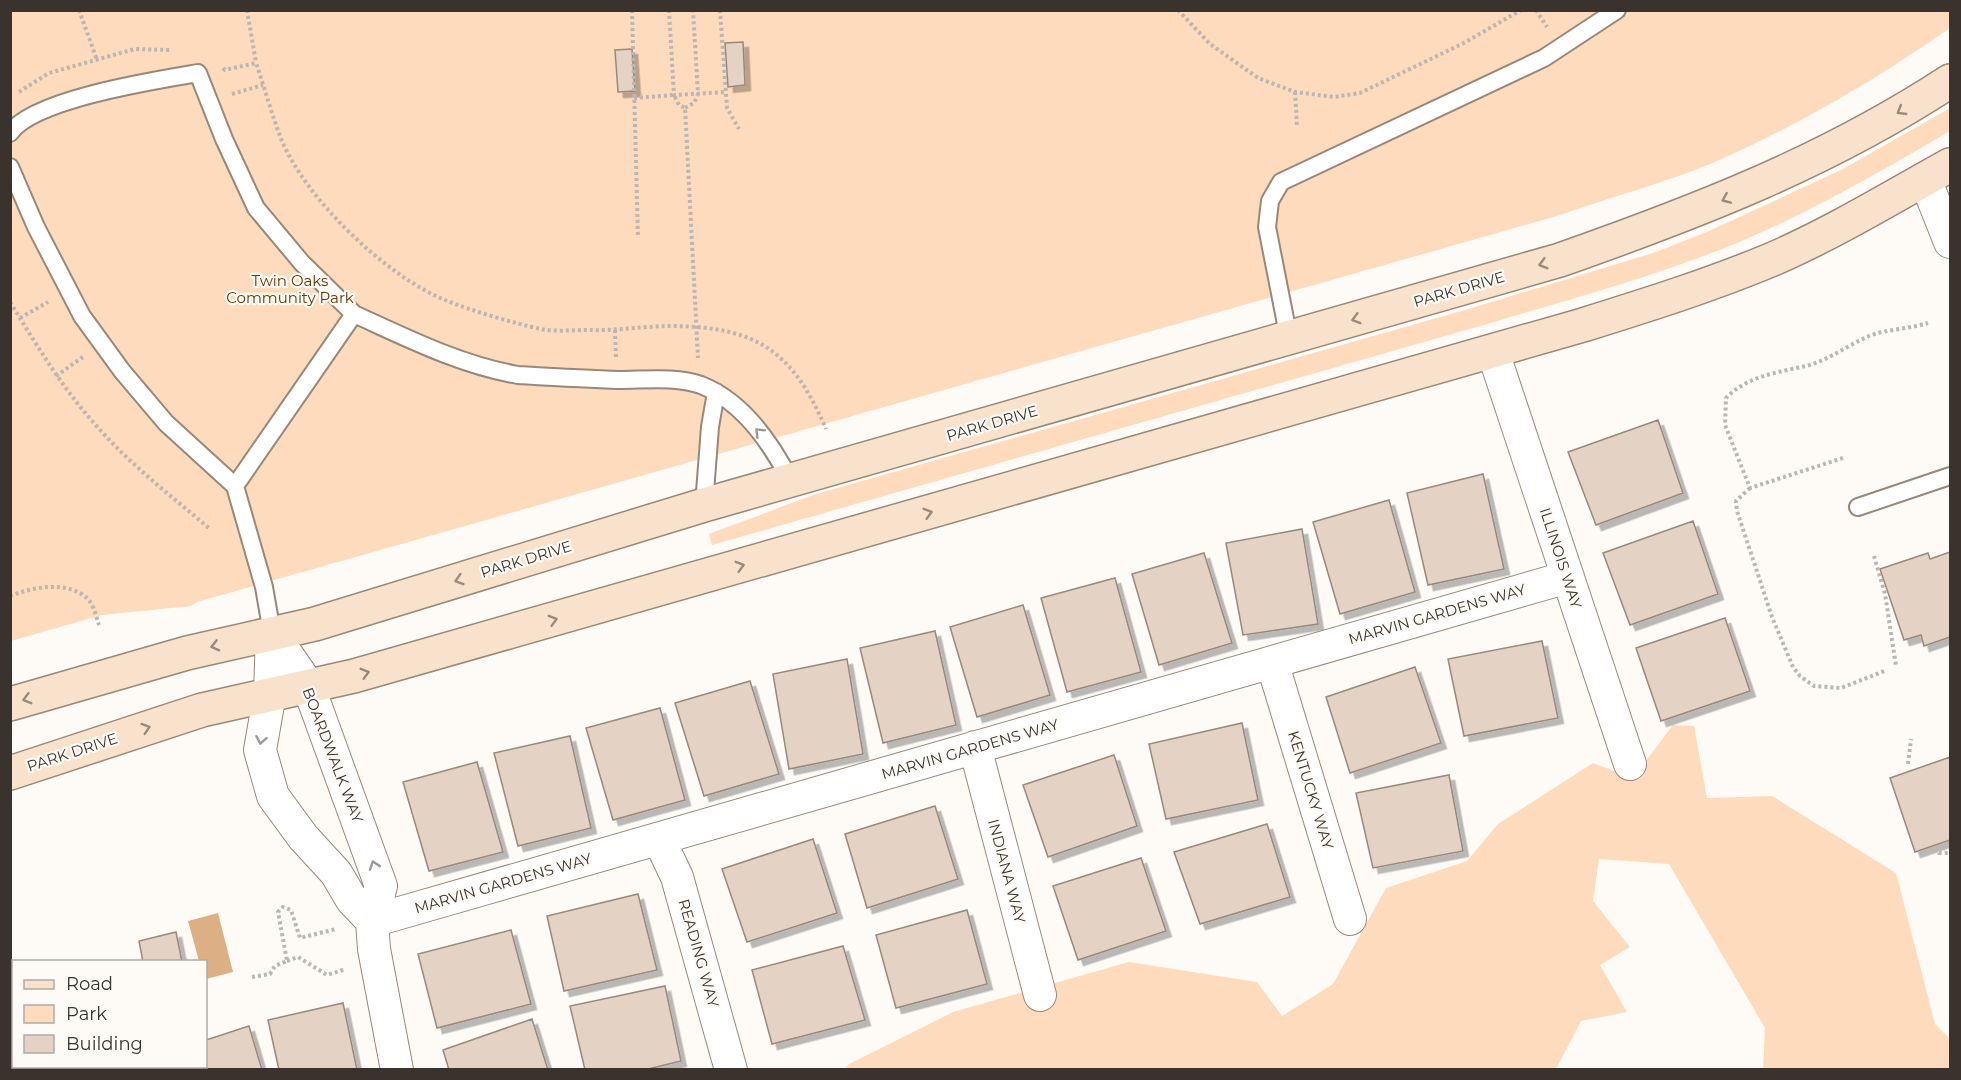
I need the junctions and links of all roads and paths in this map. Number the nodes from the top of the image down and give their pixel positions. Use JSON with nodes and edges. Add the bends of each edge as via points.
{"nodes":[{"id":1,"x":78,"y":10,"type":"edge"},
{"id":2,"x":247,"y":10,"type":"edge"},
{"id":3,"x":632,"y":10,"type":"edge"},
{"id":4,"x":669,"y":10,"type":"edge"},
{"id":5,"x":693,"y":10,"type":"edge"},
{"id":6,"x":720,"y":10,"type":"edge"},
{"id":7,"x":1178,"y":10,"type":"edge"},
{"id":8,"x":1521,"y":10,"type":"edge"},
{"id":9,"x":1617,"y":10,"type":"edge"},
{"id":10,"x":176,"y":51,"type":"dead end"},
{"id":11,"x":98,"y":60,"type":"junction"},
{"id":12,"x":256,"y":63,"type":"junction"},
{"id":13,"x":221,"y":65,"type":"dead end"},
{"id":14,"x":1950,"y":81,"type":"edge"},
{"id":15,"x":263,"y":85,"type":"junction"},
{"id":16,"x":726,"y":92,"type":"junction"},
{"id":17,"x":1295,"y":92,"type":"junction"},
{"id":18,"x":698,"y":94,"type":"junction"},
{"id":19,"x":674,"y":95,"type":"junction"},
{"id":20,"x":10,"y":97,"type":"edge"},
{"id":21,"x":634,"y":98,"type":"junction"},
{"id":22,"x":209,"y":100,"type":"junction"},
{"id":23,"x":685,"y":108,"type":"junction"},
{"id":24,"x":1297,"y":126,"type":"dead end"},
{"id":25,"x":738,"y":129,"type":"dead end"},
{"id":26,"x":10,"y":133,"type":"edge"},
{"id":27,"x":10,"y":168,"type":"edge"},
{"id":28,"x":1938,"y":172,"type":"edge"},
{"id":29,"x":638,"y":238,"type":"dead end"},
{"id":30,"x":1950,"y":242,"type":"edge"},
{"id":31,"x":10,"y":302,"type":"edge"},
{"id":32,"x":354,"y":314,"type":"junction"},
{"id":33,"x":1928,"y":323,"type":"dead end"},
{"id":34,"x":696,"y":328,"type":"junction"},
{"id":35,"x":1290,"y":339,"type":"junction"},
{"id":36,"x":102,"y":343,"type":"junction"},
{"id":37,"x":1493,"y":352,"type":"junction"},
{"id":38,"x":56,"y":376,"type":"junction"},
{"id":39,"x":699,"y":384,"type":"junction"},
{"id":40,"x":716,"y":392,"type":"junction"},
{"id":41,"x":826,"y":429,"type":"dead end"},
{"id":42,"x":1843,"y":458,"type":"dead end"},
{"id":43,"x":1950,"y":476,"type":"edge"},
{"id":44,"x":790,"y":480,"type":"junction"},
{"id":45,"x":235,"y":486,"type":"junction"},
{"id":46,"x":1750,"y":488,"type":"junction"},
{"id":47,"x":704,"y":505,"type":"junction"},
{"id":48,"x":1858,"y":507,"type":"dead end"},
{"id":49,"x":210,"y":529,"type":"dead end"},
{"id":50,"x":1874,"y":556,"type":"dead end"},
{"id":51,"x":1568,"y":577,"type":"junction"},
{"id":52,"x":10,"y":596,"type":"edge"},
{"id":53,"x":99,"y":625,"type":"dead end"},
{"id":54,"x":272,"y":633,"type":"junction"},
{"id":55,"x":1272,"y":662,"type":"junction"},
{"id":56,"x":1896,"y":666,"type":"dead end"},
{"id":57,"x":1887,"y":670,"type":"dead end"},
{"id":58,"x":308,"y":685,"type":"junction"},
{"id":59,"x":270,"y":693,"type":"junction"},
{"id":60,"x":10,"y":704,"type":"edge"},
{"id":61,"x":1911,"y":739,"type":"dead end"},
{"id":62,"x":975,"y":747,"type":"junction"},
{"id":63,"x":1630,"y":764,"type":"dead end"},
{"id":64,"x":1908,"y":764,"type":"dead end"},
{"id":65,"x":10,"y":773,"type":"edge"},
{"id":66,"x":659,"y":838,"type":"junction"},
{"id":67,"x":1937,"y":847,"type":"dead end"},
{"id":68,"x":1950,"y":854,"type":"edge"},
{"id":69,"x":1350,"y":919,"type":"dead end"},
{"id":70,"x":372,"y":921,"type":"junction"},
{"id":71,"x":287,"y":960,"type":"junction"},
{"id":72,"x":252,"y":977,"type":"dead end"},
{"id":73,"x":351,"y":980,"type":"dead end"},
{"id":74,"x":1040,"y":995,"type":"dead end"},
{"id":75,"x":397,"y":1070,"type":"edge"},
{"id":76,"x":731,"y":1070,"type":"edge"}],
"edges":[{"from":1,"to":11,"type":"path"},
{"from":2,"to":12,"type":"path"},
{"from":3,"to":21,"type":"path"},
{"from":4,"to":19,"type":"path"},
{"from":5,"to":18,"type":"path"},
{"from":6,"to":16,"type":"path"},
{"from":7,"to":17,"type":"path","via":[[1198,34],[1232,62],[1271,84]]},
{"from":8,"to":17,"type":"path","via":[[1464,44],[1360,93],[1326,97]]},
{"from":9,"to":35,"type":"lane","via":[[1544,58],[1281,182],[1270,201],[1267,227]]},
{"from":10,"to":11,"type":"path","via":[[135,50]]},
{"from":11,"to":20,"type":"path","via":[[49,73]]},
{"from":12,"to":13,"type":"path","via":[[225,70]]},
{"from":12,"to":15,"type":"path"},
{"from":14,"to":35,"type":"main road","name":"PARK DRIVE","one_way":true,"via":[[1860,135],[1788,172],[1687,215],[1560,260]]},
{"from":15,"to":22,"type":"path"},
{"from":15,"to":34,"type":"path","via":[[283,142],[314,193],[342,227],[390,267],[444,300],[542,329]]},
{"from":16,"to":18,"type":"path"},
{"from":16,"to":25,"type":"path","via":[[727,108]]},
{"from":17,"to":24,"type":"path"},
{"from":18,"to":19,"type":"path"},
{"from":18,"to":23,"type":"path","via":[[694,103]]},
{"from":19,"to":21,"type":"path"},
{"from":19,"to":23,"type":"path"},
{"from":21,"to":29,"type":"path"},
{"from":22,"to":26,"type":"lane","via":[[198,73],[56,105]]},
{"from":22,"to":32,"type":"lane","via":[[256,208],[302,263]]},
{"from":23,"to":34,"type":"path"},
{"from":27,"to":36,"type":"lane","via":[[82,316]]},
{"from":28,"to":30,"type":"street"},
{"from":28,"to":37,"type":"main road","name":"PARK DRIVE","via":[[1843,225],[1773,258],[1693,290]]},
{"from":31,"to":38,"type":"path"},
{"from":32,"to":39,"type":"lane","via":[[496,372]]},
{"from":32,"to":45,"type":"lane"},
{"from":33,"to":46,"type":"path","via":[[1869,337],[1843,352],[1807,366],[1776,370],[1730,393],[1724,408],[1725,424]]},
{"from":34,"to":39,"type":"path"},
{"from":34,"to":41,"type":"path","via":[[746,337],[783,358],[804,383]]},
{"from":35,"to":44,"type":"main road","name":"PARK DRIVE"},
{"from":36,"to":38,"type":"path"},
{"from":36,"to":45,"type":"lane","via":[[166,423]]},
{"from":37,"to":51,"type":"street","name":"ILLINOIS WAY"},
{"from":58,"to":37,"type":"main road","name":"PARK DRIVE","one_way":true,"via":[[354,676]]},
{"from":38,"to":49,"type":"path","via":[[94,424],[129,459]]},
{"from":39,"to":40,"type":"lane"},
{"from":44,"to":40,"type":"lane","one_way":true,"via":[[772,445]]},
{"from":40,"to":47,"type":"lane"},
{"from":42,"to":46,"type":"path"},
{"from":43,"to":48,"type":"lane"},
{"from":44,"to":47,"type":"main road","name":"PARK DRIVE"},
{"from":45,"to":54,"type":"lane","via":[[264,587]]},
{"from":46,"to":57,"type":"path","via":[[1736,501],[1737,512],[1793,668],[1805,681],[1826,688],[1841,688]]},
{"from":47,"to":54,"type":"main road","name":"PARK DRIVE","one_way":true,"via":[[315,624]]},
{"from":50,"to":56,"type":"path","via":[[1885,594]]},
{"from":51,"to":55,"type":"street","name":"MARVIN GARDENS WAY"},
{"from":51,"to":63,"type":"street","name":"ILLINOIS WAY"},
{"from":52,"to":53,"type":"path","via":[[36,589],[69,588],[89,600]]},
{"from":54,"to":58,"type":"street","name":"BOARDWALK WAY"},
{"from":54,"to":59,"type":"street"},
{"from":54,"to":60,"type":"main road","name":"PARK DRIVE","one_way":true},
{"from":55,"to":62,"type":"street","name":"MARVIN GARDENS WAY"},
{"from":55,"to":69,"type":"street","name":"KENTUCKY WAY"},
{"from":58,"to":59,"type":"main road","name":"PARK DRIVE"},
{"from":70,"to":58,"type":"street","name":"BOARDWALK WAY","one_way":true,"via":[[381,886]]},
{"from":65,"to":59,"type":"main road","name":"PARK DRIVE","one_way":true,"via":[[202,710]]},
{"from":59,"to":70,"type":"street","one_way":true,"via":[[260,750],[273,796]]},
{"from":61,"to":64,"type":"path"},
{"from":62,"to":66,"type":"street","name":"MARVIN GARDENS WAY"},
{"from":62,"to":74,"type":"street","name":"INDIANA WAY"},
{"from":66,"to":70,"type":"street","name":"MARVIN GARDENS WAY"},
{"from":66,"to":76,"type":"street","name":"READING WAY","via":[[677,877]]},
{"from":67,"to":68,"type":"path","via":[[1939,853]]},
{"from":70,"to":71,"type":"path","via":[[300,938],[291,910],[283,907],[278,912]]},
{"from":70,"to":75,"type":"street","name":"BOARDWALK WAY"},
{"from":71,"to":72,"type":"path","via":[[270,974]]},
{"from":71,"to":73,"type":"path","via":[[298,957],[327,975],[347,969]]}]}
